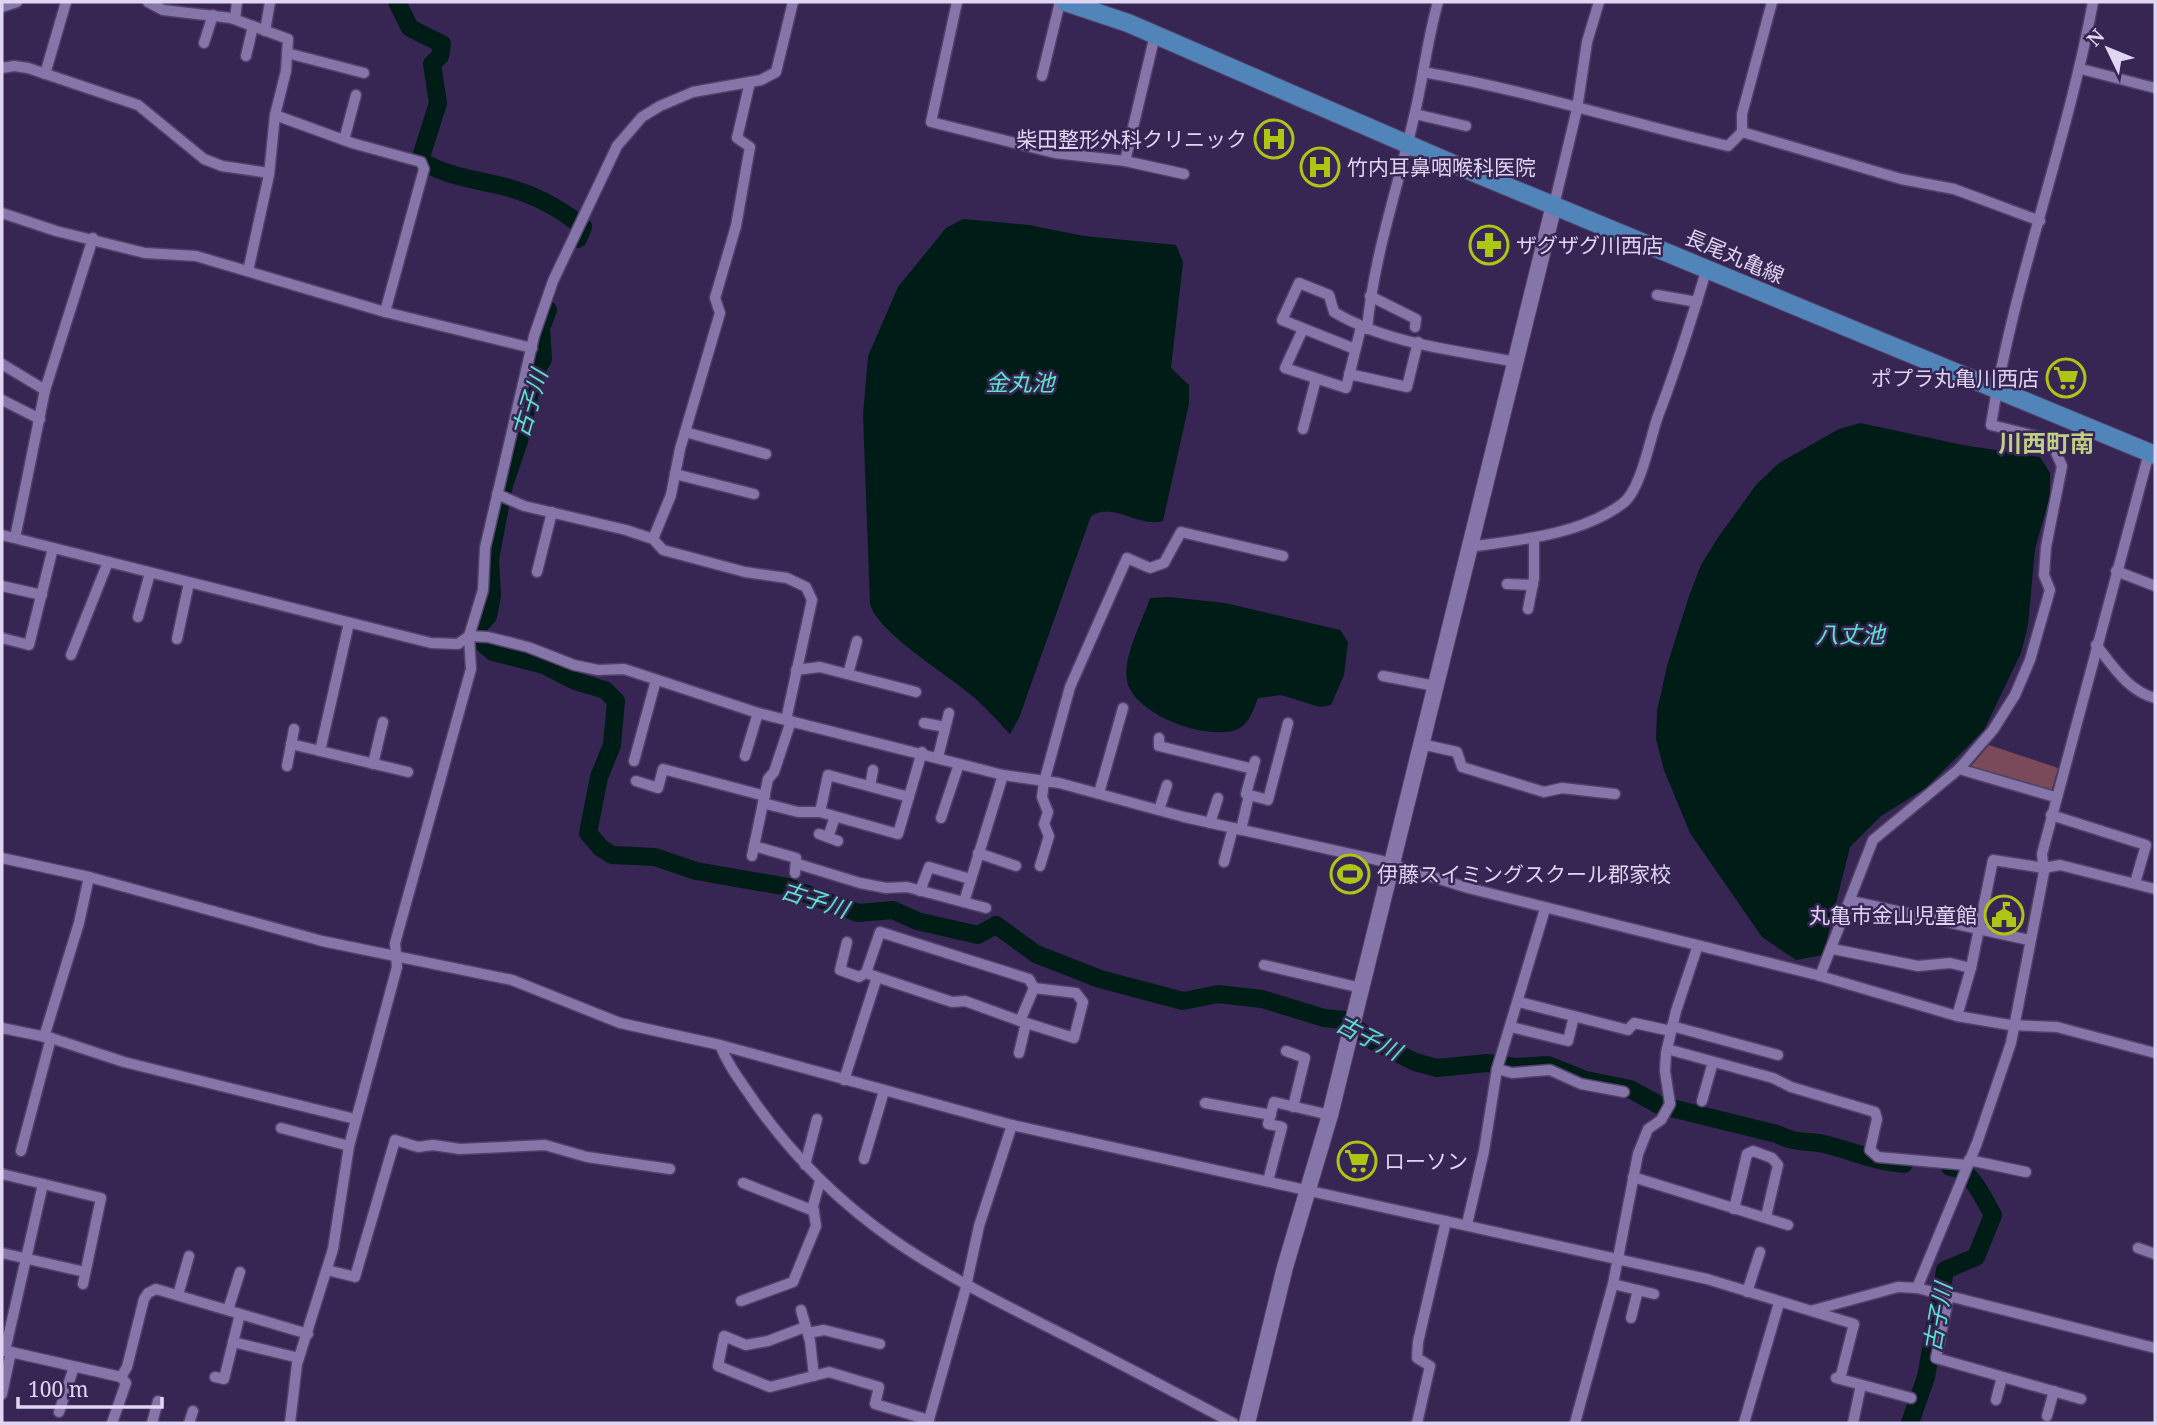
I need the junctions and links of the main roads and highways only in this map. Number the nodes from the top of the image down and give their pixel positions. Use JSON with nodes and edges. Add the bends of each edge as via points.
{"nodes":[{"id":1,"x":1062,"y":2,"type":"edge"},
{"id":2,"x":2152,"y":454,"type":"edge"}],
"edges":[{"from":1,"to":2,"type":"main road","name":"長尾丸亀線","via":[[1155,35]]}]}
